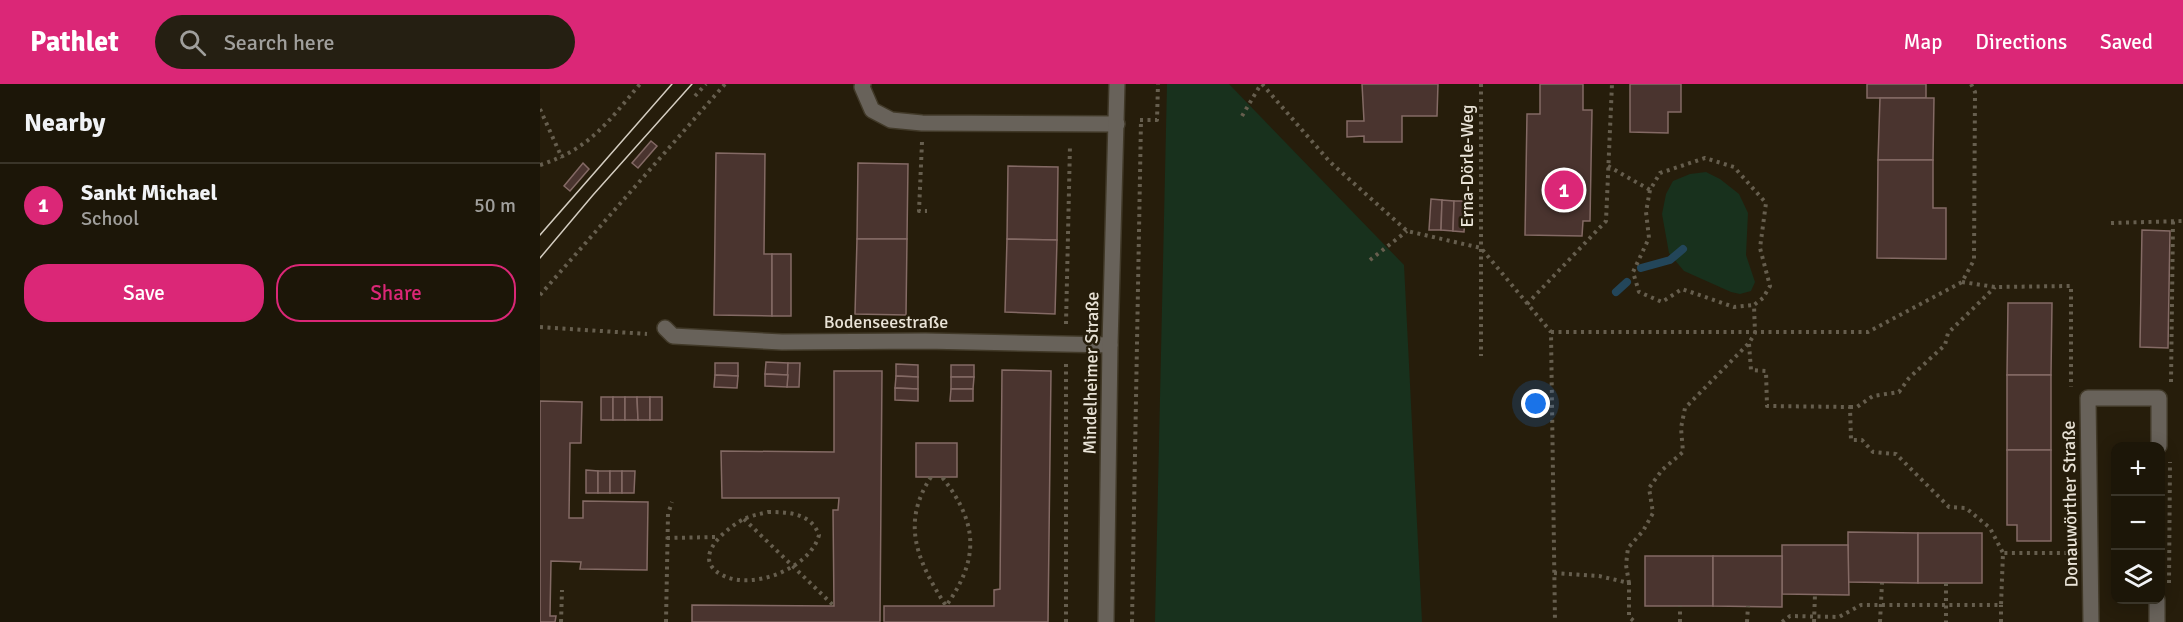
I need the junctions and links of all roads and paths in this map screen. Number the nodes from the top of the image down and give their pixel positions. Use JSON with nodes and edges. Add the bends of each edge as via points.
{"nodes":[{"id":1,"x":640,"y":84,"type":"edge"},
{"id":2,"x":706,"y":84,"type":"edge"},
{"id":3,"x":725,"y":84,"type":"edge"},
{"id":4,"x":863,"y":84,"type":"edge"},
{"id":5,"x":1117,"y":84,"type":"edge"},
{"id":6,"x":1158,"y":84,"type":"edge"},
{"id":7,"x":1262,"y":84,"type":"edge"},
{"id":8,"x":1481,"y":84,"type":"edge"},
{"id":9,"x":1612,"y":84,"type":"edge"},
{"id":10,"x":1971,"y":84,"type":"edge"},
{"id":11,"x":695,"y":96,"type":"dead end"},
{"id":12,"x":540,"y":109,"type":"edge"},
{"id":13,"x":1242,"y":116,"type":"dead end"},
{"id":14,"x":1141,"y":120,"type":"junction"},
{"id":15,"x":1117,"y":122,"type":"junction"},
{"id":16,"x":922,"y":123,"type":"junction"},
{"id":17,"x":1071,"y":123,"type":"junction"},
{"id":18,"x":562,"y":158,"type":"junction"},
{"id":19,"x":540,"y":165,"type":"edge"},
{"id":20,"x":1608,"y":166,"type":"junction"},
{"id":21,"x":1650,"y":190,"type":"junction"},
{"id":22,"x":927,"y":211,"type":"dead end"},
{"id":23,"x":2183,"y":221,"type":"edge"},
{"id":24,"x":2111,"y":223,"type":"dead end"},
{"id":25,"x":1407,"y":231,"type":"junction"},
{"id":26,"x":1481,"y":248,"type":"junction"},
{"id":27,"x":1370,"y":260,"type":"dead end"},
{"id":28,"x":1962,"y":282,"type":"junction"},
{"id":29,"x":2070,"y":286,"type":"dead end"},
{"id":30,"x":1995,"y":287,"type":"junction"},
{"id":31,"x":540,"y":295,"type":"edge"},
{"id":32,"x":1527,"y":304,"type":"junction"},
{"id":33,"x":1754,"y":305,"type":"junction"},
{"id":34,"x":540,"y":327,"type":"edge"},
{"id":35,"x":669,"y":332,"type":"joint"},
{"id":36,"x":1551,"y":332,"type":"junction"},
{"id":37,"x":1755,"y":333,"type":"junction"},
{"id":38,"x":1749,"y":343,"type":"junction"},
{"id":39,"x":1066,"y":345,"type":"junction"},
{"id":40,"x":1110,"y":345,"type":"junction"},
{"id":41,"x":1481,"y":356,"type":"dead end"},
{"id":42,"x":1850,"y":407,"type":"junction"},
{"id":43,"x":2159,"y":442,"type":"edge"},
{"id":44,"x":931,"y":477,"type":"dead end"},
{"id":45,"x":942,"y":477,"type":"dead end"},
{"id":46,"x":672,"y":502,"type":"dead end"},
{"id":47,"x":744,"y":519,"type":"junction"},
{"id":48,"x":719,"y":537,"type":"junction"},
{"id":49,"x":667,"y":538,"type":"junction"},
{"id":50,"x":2002,"y":553,"type":"junction"},
{"id":51,"x":2071,"y":553,"type":"dead end"},
{"id":52,"x":792,"y":567,"type":"junction"},
{"id":53,"x":1554,"y":573,"type":"junction"},
{"id":54,"x":1629,"y":583,"type":"junction"},
{"id":55,"x":1882,"y":583,"type":"dead end"},
{"id":56,"x":1946,"y":583,"type":"dead end"},
{"id":57,"x":562,"y":590,"type":"dead end"},
{"id":58,"x":1815,"y":594,"type":"dead end"},
{"id":59,"x":1946,"y":604,"type":"junction"},
{"id":60,"x":2157,"y":604,"type":"edge"},
{"id":61,"x":1880,"y":605,"type":"junction"},
{"id":62,"x":2001,"y":605,"type":"junction"},
{"id":63,"x":834,"y":606,"type":"dead end"},
{"id":64,"x":1680,"y":606,"type":"dead end"},
{"id":65,"x":1748,"y":606,"type":"dead end"},
{"id":66,"x":1814,"y":619,"type":"edge"},
{"id":67,"x":561,"y":622,"type":"edge"},
{"id":68,"x":666,"y":622,"type":"edge"},
{"id":69,"x":1066,"y":622,"type":"edge"},
{"id":70,"x":1106,"y":622,"type":"edge"},
{"id":71,"x":1132,"y":622,"type":"edge"},
{"id":72,"x":1555,"y":622,"type":"edge"},
{"id":73,"x":1635,"y":622,"type":"edge"},
{"id":74,"x":1680,"y":622,"type":"edge"},
{"id":75,"x":1747,"y":622,"type":"edge"},
{"id":76,"x":1782,"y":622,"type":"edge"},
{"id":77,"x":1880,"y":622,"type":"edge"},
{"id":78,"x":1946,"y":622,"type":"edge"},
{"id":79,"x":2001,"y":622,"type":"edge"},
{"id":80,"x":2091,"y":622,"type":"edge"},
{"id":81,"x":2157,"y":622,"type":"edge"}],
"edges":[{"from":1,"to":18,"type":"path","via":[[601,131]]},
{"from":2,"to":11,"type":"path"},
{"from":3,"to":31,"type":"path"},
{"from":4,"to":16,"type":"street","via":[[872,110],[891,120]]},
{"from":5,"to":15,"type":"street","name":"Mindelheimer Straße"},
{"from":6,"to":14,"type":"path","via":[[1157,120]]},
{"from":7,"to":13,"type":"path"},
{"from":7,"to":25,"type":"path","via":[[1330,162]]},
{"from":8,"to":26,"type":"path","name":"Erna-Dörle-Weg"},
{"from":9,"to":20,"type":"path"},
{"from":10,"to":28,"type":"path","via":[[1975,92],[1975,238],[1974,260]]},
{"from":12,"to":18,"type":"path"},
{"from":14,"to":15,"type":"path"},
{"from":14,"to":71,"type":"path"},
{"from":15,"to":17,"type":"street"},
{"from":15,"to":40,"type":"street","name":"Mindelheimer Straße"},
{"from":16,"to":17,"type":"street"},
{"from":16,"to":22,"type":"path","via":[[919,211]]},
{"from":17,"to":39,"type":"path"},
{"from":18,"to":19,"type":"path"},
{"from":20,"to":21,"type":"path"},
{"from":20,"to":32,"type":"path","via":[[1606,221]]},
{"from":21,"to":33,"type":"path","via":[[1646,212],[1649,238],[1633,272],[1639,292],[1662,302],[1682,289],[1734,307]]},
{"from":21,"to":33,"type":"path","via":[[1660,173],[1705,158],[1734,167],[1766,203],[1760,248],[1770,285]]},
{"from":23,"to":24,"type":"path"},
{"from":25,"to":26,"type":"path"},
{"from":25,"to":27,"type":"path"},
{"from":26,"to":32,"type":"path"},
{"from":26,"to":41,"type":"path","name":"Erna-Dörle-Weg"},
{"from":28,"to":30,"type":"path"},
{"from":28,"to":37,"type":"path","via":[[1868,332]]},
{"from":29,"to":30,"type":"path"},
{"from":30,"to":42,"type":"path","via":[[1948,333],[1945,345],[1899,392],[1873,396],[1857,407]]},
{"from":32,"to":36,"type":"path"},
{"from":33,"to":37,"type":"path"},
{"from":34,"to":35,"type":"path"},
{"from":35,"to":39,"type":"street","name":"Bodenseestraße","via":[[782,342]]},
{"from":36,"to":37,"type":"path"},
{"from":36,"to":53,"type":"path"},
{"from":37,"to":38,"type":"path"},
{"from":38,"to":42,"type":"path","via":[[1751,370],[1766,370],[1767,406]]},
{"from":38,"to":54,"type":"path","via":[[1685,408],[1681,428],[1683,452],[1649,488],[1653,513],[1628,548]]},
{"from":39,"to":40,"type":"street","name":"Bodenseestraße"},
{"from":39,"to":69,"type":"path"},
{"from":40,"to":70,"type":"street","name":"Mindelheimer Straße"},
{"from":42,"to":50,"type":"path","via":[[1851,440],[1862,440],[1873,452],[1896,454],[1949,507],[1966,508],[1990,528]]},
{"from":43,"to":80,"type":"street","name":"Donauwörther Straße","via":[[2159,398],[2088,398]]},
{"from":44,"to":45,"type":"path","via":[[916,508],[915,539],[926,572],[946,606],[968,568],[970,534],[961,504]]},
{"from":46,"to":49,"type":"path"},
{"from":47,"to":48,"type":"path"},
{"from":47,"to":52,"type":"path"},
{"from":47,"to":52,"type":"path","via":[[782,512],[812,522],[819,535],[817,542]]},
{"from":48,"to":49,"type":"path"},
{"from":48,"to":52,"type":"path","via":[[709,556],[710,564],[723,576],[756,579]]},
{"from":49,"to":68,"type":"path"},
{"from":50,"to":51,"type":"path"},
{"from":50,"to":62,"type":"path"},
{"from":52,"to":63,"type":"path"},
{"from":53,"to":54,"type":"path"},
{"from":53,"to":72,"type":"path"},
{"from":54,"to":73,"type":"path","via":[[1629,617]]},
{"from":55,"to":61,"type":"path"},
{"from":56,"to":59,"type":"path"},
{"from":57,"to":67,"type":"path"},
{"from":58,"to":66,"type":"path"},
{"from":59,"to":61,"type":"path"},
{"from":59,"to":62,"type":"path"},
{"from":59,"to":78,"type":"path"},
{"from":60,"to":81,"type":"street"},
{"from":61,"to":66,"type":"path","via":[[1861,605],[1839,617]]},
{"from":61,"to":77,"type":"path"},
{"from":62,"to":79,"type":"path"},
{"from":64,"to":74,"type":"path"},
{"from":65,"to":75,"type":"path"},
{"from":66,"to":76,"type":"path","via":[[1790,616]]}]}
